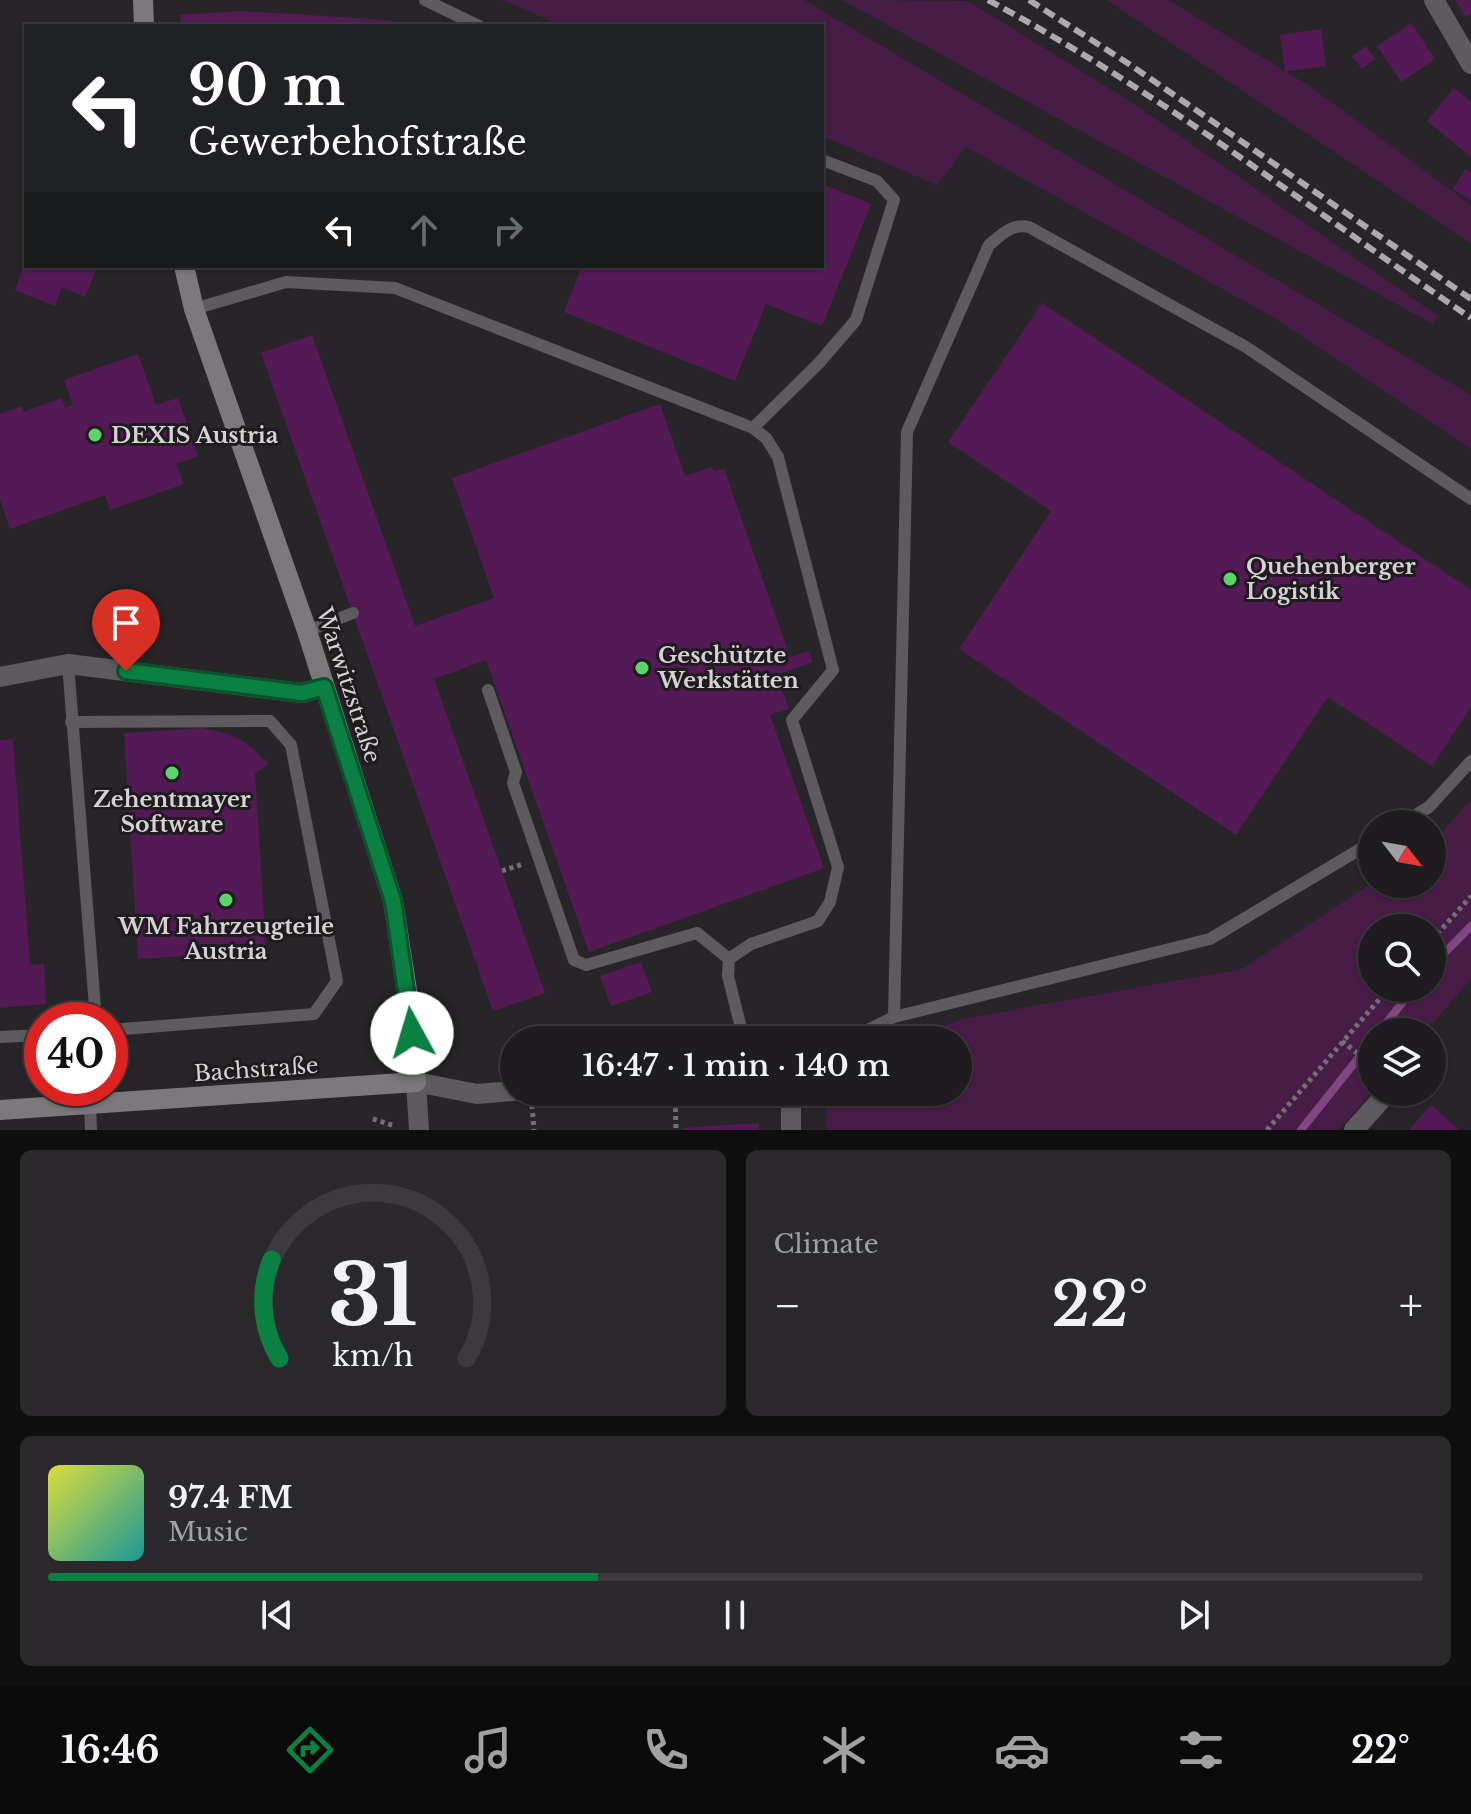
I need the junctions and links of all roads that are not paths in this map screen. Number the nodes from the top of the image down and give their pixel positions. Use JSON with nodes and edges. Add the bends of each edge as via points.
{"nodes":[{"id":1,"x":143,"y":0,"type":"edge"},
{"id":2,"x":425,"y":0,"type":"edge"},
{"id":3,"x":1434,"y":0,"type":"edge"},
{"id":4,"x":144,"y":24,"type":"edge"},
{"id":5,"x":475,"y":24,"type":"edge"},
{"id":6,"x":1471,"y":64,"type":"edge"},
{"id":7,"x":824,"y":161,"type":"edge"},
{"id":8,"x":184,"y":268,"type":"edge"},
{"id":9,"x":194,"y":309,"type":"junction"},
{"id":10,"x":753,"y":428,"type":"junction"},
{"id":11,"x":1471,"y":499,"type":"edge"},
{"id":12,"x":353,"y":613,"type":"dead end"},
{"id":13,"x":307,"y":631,"type":"junction"},
{"id":14,"x":68,"y":664,"type":"junction"},
{"id":15,"x":0,"y":677,"type":"edge"},
{"id":16,"x":324,"y":687,"type":"junction"},
{"id":17,"x":488,"y":690,"type":"dead end"},
{"id":18,"x":71,"y":722,"type":"junction"},
{"id":19,"x":1471,"y":761,"type":"edge"},
{"id":20,"x":1424,"y":810,"type":"edge"},
{"id":21,"x":1358,"y":850,"type":"edge"},
{"id":22,"x":729,"y":959,"type":"junction"},
{"id":23,"x":94,"y":1002,"type":"edge"},
{"id":24,"x":894,"y":1017,"type":"junction"},
{"id":25,"x":740,"y":1026,"type":"edge"},
{"id":26,"x":876,"y":1026,"type":"edge"},
{"id":27,"x":128,"y":1029,"type":"edge"},
{"id":28,"x":24,"y":1036,"type":"edge"},
{"id":29,"x":0,"y":1037,"type":"edge"},
{"id":30,"x":416,"y":1082,"type":"junction"},
{"id":31,"x":500,"y":1092,"type":"edge"},
{"id":32,"x":128,"y":1101,"type":"edge"},
{"id":33,"x":60,"y":1106,"type":"edge"},
{"id":34,"x":90,"y":1106,"type":"edge"},
{"id":35,"x":791,"y":1106,"type":"edge"},
{"id":36,"x":1375,"y":1106,"type":"edge"},
{"id":37,"x":0,"y":1110,"type":"edge"},
{"id":38,"x":91,"y":1130,"type":"edge"},
{"id":39,"x":419,"y":1130,"type":"edge"},
{"id":40,"x":791,"y":1130,"type":"edge"},
{"id":41,"x":1354,"y":1130,"type":"edge"}],
"edges":[{"from":1,"to":4,"type":"street"},
{"from":2,"to":5,"type":"lane"},
{"from":3,"to":6,"type":"street"},
{"from":7,"to":10,"type":"lane","via":[[877,181],[894,200],[856,320]]},
{"from":8,"to":9,"type":"street","name":"Warwitzstraße"},
{"from":9,"to":10,"type":"lane","via":[[286,282],[395,288]]},
{"from":9,"to":13,"type":"street","name":"Warwitzstraße"},
{"from":10,"to":22,"type":"lane","via":[[778,457],[833,670],[792,720],[838,867],[830,902],[818,921],[751,944]]},
{"from":11,"to":24,"type":"lane","via":[[1246,347],[1029,227],[1009,228],[989,245],[907,432]]},
{"from":12,"to":13,"type":"lane"},
{"from":13,"to":16,"type":"street","name":"Warwitzstraße"},
{"from":14,"to":15,"type":"street"},
{"from":14,"to":16,"type":"street","via":[[302,693]]},
{"from":14,"to":18,"type":"lane"},
{"from":16,"to":30,"type":"street","name":"Warwitzstraße","via":[[393,901]]},
{"from":17,"to":22,"type":"lane","via":[[516,772],[513,783],[574,960],[586,965],[697,933]]},
{"from":18,"to":23,"type":"lane"},
{"from":18,"to":27,"type":"lane","via":[[270,721],[291,745],[337,981],[314,1014]]},
{"from":19,"to":20,"type":"lane"},
{"from":21,"to":24,"type":"lane","via":[[1210,939]]},
{"from":22,"to":25,"type":"lane"},
{"from":24,"to":26,"type":"lane"},
{"from":28,"to":29,"type":"lane"},
{"from":30,"to":31,"type":"street","name":"Bachstraße","via":[[477,1094]]},
{"from":30,"to":32,"type":"street","name":"Bachstraße"},
{"from":30,"to":39,"type":"street"},
{"from":33,"to":37,"type":"street","name":"Bachstraße"},
{"from":34,"to":38,"type":"lane"},
{"from":35,"to":40,"type":"street"},
{"from":36,"to":41,"type":"street"}]}
